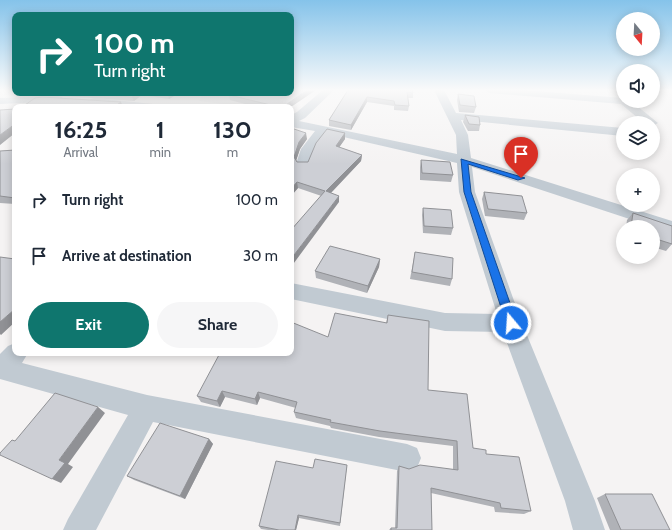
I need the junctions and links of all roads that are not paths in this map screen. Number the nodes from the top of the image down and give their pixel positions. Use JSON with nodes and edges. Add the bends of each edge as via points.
{"nodes":[{"id":1,"x":452,"y":116,"type":"joint"},
{"id":2,"x":294,"y":122,"type":"edge"},
{"id":3,"x":323,"y":129,"type":"junction"},
{"id":4,"x":616,"y":131,"type":"edge"},
{"id":5,"x":464,"y":160,"type":"junction"},
{"id":6,"x":303,"y":164,"type":"edge"},
{"id":7,"x":672,"y":227,"type":"edge"},
{"id":8,"x":294,"y":291,"type":"edge"},
{"id":9,"x":511,"y":323,"type":"junction"},
{"id":10,"x":6,"y":363,"type":"edge"},
{"id":11,"x":147,"y":408,"type":"junction"},
{"id":12,"x":407,"y":458,"type":"dead end"},
{"id":13,"x":79,"y":530,"type":"edge"},
{"id":14,"x":589,"y":530,"type":"edge"}],
"edges":[{"from":1,"to":4,"type":"street"},
{"from":1,"to":5,"type":"street","via":[[462,135]]},
{"from":2,"to":3,"type":"street"},
{"from":3,"to":5,"type":"street"},
{"from":3,"to":6,"type":"street","via":[[308,149]]},
{"from":5,"to":7,"type":"street"},
{"from":5,"to":9,"type":"street","via":[[467,192]]},
{"from":8,"to":9,"type":"street","via":[[445,322]]},
{"from":9,"to":14,"type":"street"},
{"from":10,"to":11,"type":"street"},
{"from":11,"to":12,"type":"street"},
{"from":11,"to":13,"type":"street"}]}
